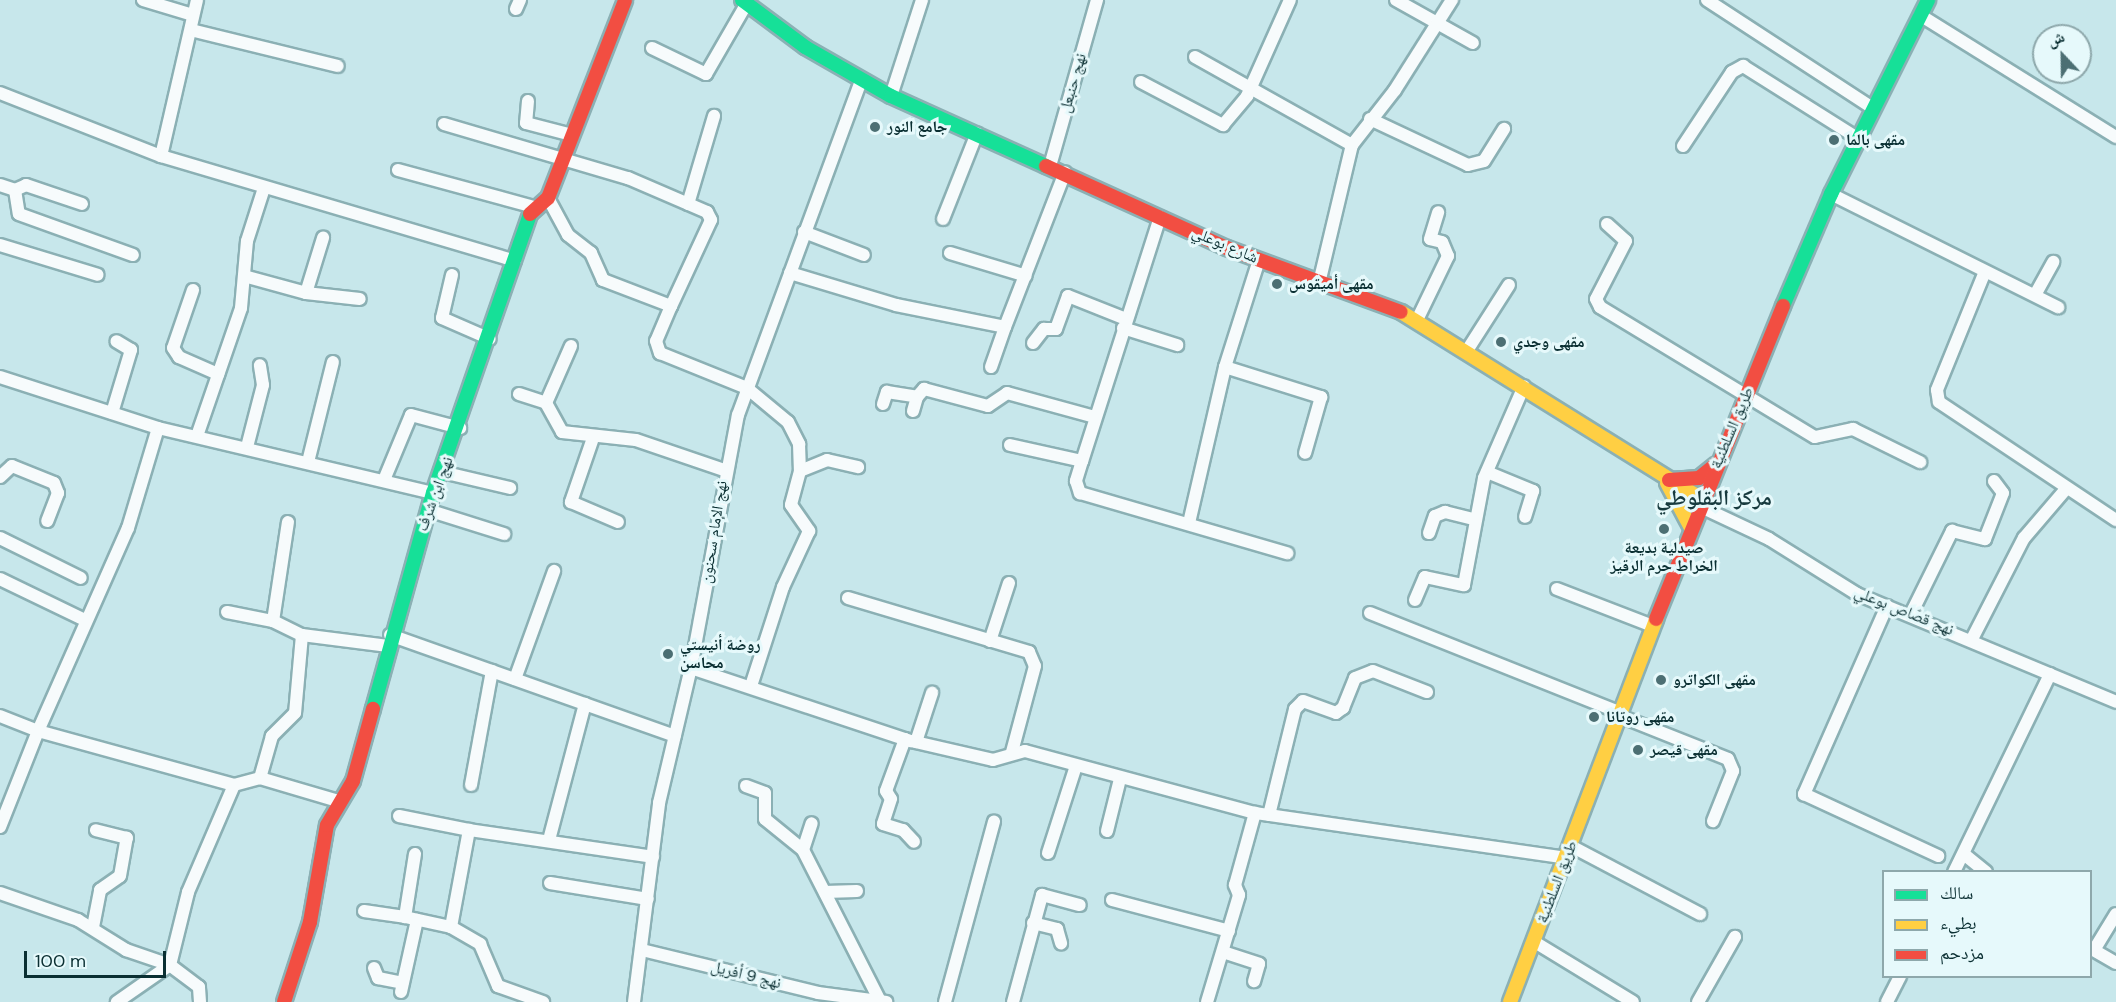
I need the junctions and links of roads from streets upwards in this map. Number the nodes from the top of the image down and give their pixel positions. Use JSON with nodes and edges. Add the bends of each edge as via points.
{"nodes":[{"id":1,"x":143,"y":0,"type":"edge"},
{"id":2,"x":197,"y":0,"type":"edge"},
{"id":3,"x":626,"y":0,"type":"edge"},
{"id":4,"x":922,"y":0,"type":"edge"},
{"id":5,"x":1097,"y":0,"type":"edge"},
{"id":6,"x":1290,"y":0,"type":"edge"},
{"id":7,"x":1396,"y":0,"type":"edge"},
{"id":8,"x":1452,"y":0,"type":"edge"},
{"id":9,"x":1707,"y":0,"type":"edge"},
{"id":10,"x":1928,"y":0,"type":"edge"},
{"id":11,"x":752,"y":3,"type":"edge"},
{"id":12,"x":193,"y":15,"type":"junction"},
{"id":13,"x":1920,"y":15,"type":"junction"},
{"id":14,"x":1439,"y":24,"type":"junction"},
{"id":15,"x":191,"y":30,"type":"junction"},
{"id":16,"x":1473,"y":43,"type":"dead end"},
{"id":17,"x":652,"y":48,"type":"dead end"},
{"id":18,"x":1195,"y":57,"type":"dead end"},
{"id":19,"x":338,"y":66,"type":"dead end"},
{"id":20,"x":861,"y":80,"type":"junction"},
{"id":21,"x":1141,"y":82,"type":"dead end"},
{"id":22,"x":1251,"y":89,"type":"junction"},
{"id":23,"x":0,"y":93,"type":"edge"},
{"id":24,"x":891,"y":96,"type":"junction"},
{"id":25,"x":528,"y":101,"type":"dead end"},
{"id":26,"x":1874,"y":109,"type":"junction"},
{"id":27,"x":714,"y":116,"type":"dead end"},
{"id":28,"x":1370,"y":119,"type":"junction"},
{"id":29,"x":444,"y":124,"type":"dead end"},
{"id":30,"x":1504,"y":129,"type":"dead end"},
{"id":31,"x":977,"y":133,"type":"junction"},
{"id":32,"x":572,"y":135,"type":"junction"},
{"id":33,"x":2116,"y":137,"type":"edge"},
{"id":34,"x":1859,"y":139,"type":"junction"},
{"id":35,"x":1352,"y":145,"type":"junction"},
{"id":36,"x":1683,"y":146,"type":"dead end"},
{"id":37,"x":161,"y":156,"type":"junction"},
{"id":38,"x":563,"y":162,"type":"junction"},
{"id":39,"x":1050,"y":166,"type":"junction"},
{"id":40,"x":398,"y":170,"type":"dead end"},
{"id":41,"x":1065,"y":172,"type":"junction"},
{"id":42,"x":0,"y":185,"type":"edge"},
{"id":43,"x":264,"y":188,"type":"junction"},
{"id":44,"x":15,"y":190,"type":"junction"},
{"id":45,"x":1831,"y":194,"type":"junction"},
{"id":46,"x":548,"y":198,"type":"junction"},
{"id":47,"x":82,"y":204,"type":"dead end"},
{"id":48,"x":688,"y":204,"type":"junction"},
{"id":49,"x":534,"y":207,"type":"junction"},
{"id":50,"x":1438,"y":212,"type":"dead end"},
{"id":51,"x":1160,"y":217,"type":"junction"},
{"id":52,"x":943,"y":219,"type":"dead end"},
{"id":53,"x":1608,"y":224,"type":"dead end"},
{"id":54,"x":804,"y":232,"type":"junction"},
{"id":55,"x":323,"y":238,"type":"dead end"},
{"id":56,"x":0,"y":244,"type":"edge"},
{"id":57,"x":950,"y":254,"type":"dead end"},
{"id":58,"x":133,"y":255,"type":"dead end"},
{"id":59,"x":864,"y":255,"type":"dead end"},
{"id":60,"x":1259,"y":260,"type":"junction"},
{"id":61,"x":515,"y":261,"type":"junction"},
{"id":62,"x":2053,"y":262,"type":"dead end"},
{"id":63,"x":790,"y":273,"type":"junction"},
{"id":64,"x":1984,"y":274,"type":"junction"},
{"id":65,"x":98,"y":275,"type":"dead end"},
{"id":66,"x":452,"y":275,"type":"dead end"},
{"id":67,"x":244,"y":276,"type":"junction"},
{"id":68,"x":1026,"y":276,"type":"junction"},
{"id":69,"x":1320,"y":279,"type":"junction"},
{"id":70,"x":1509,"y":285,"type":"dead end"},
{"id":71,"x":193,"y":290,"type":"dead end"},
{"id":72,"x":306,"y":293,"type":"junction"},
{"id":73,"x":2035,"y":296,"type":"junction"},
{"id":74,"x":360,"y":298,"type":"dead end"},
{"id":75,"x":670,"y":306,"type":"junction"},
{"id":76,"x":2058,"y":307,"type":"dead end"},
{"id":77,"x":1418,"y":318,"type":"junction"},
{"id":78,"x":1124,"y":324,"type":"junction"},
{"id":79,"x":1005,"y":327,"type":"junction"},
{"id":80,"x":490,"y":339,"type":"junction"},
{"id":81,"x":116,"y":341,"type":"dead end"},
{"id":82,"x":1033,"y":344,"type":"dead end"},
{"id":83,"x":1177,"y":345,"type":"dead end"},
{"id":84,"x":571,"y":346,"type":"dead end"},
{"id":85,"x":1468,"y":349,"type":"junction"},
{"id":86,"x":333,"y":362,"type":"dead end"},
{"id":87,"x":260,"y":365,"type":"dead end"},
{"id":88,"x":991,"y":367,"type":"dead end"},
{"id":89,"x":1225,"y":367,"type":"junction"},
{"id":90,"x":218,"y":374,"type":"junction"},
{"id":91,"x":0,"y":377,"type":"edge"},
{"id":92,"x":1524,"y":386,"type":"junction"},
{"id":93,"x":747,"y":388,"type":"junction"},
{"id":94,"x":519,"y":394,"type":"dead end"},
{"id":95,"x":917,"y":397,"type":"junction"},
{"id":96,"x":1745,"y":399,"type":"junction"},
{"id":97,"x":546,"y":403,"type":"junction"},
{"id":98,"x":883,"y":404,"type":"dead end"},
{"id":99,"x":914,"y":411,"type":"dead end"},
{"id":100,"x":112,"y":413,"type":"junction"},
{"id":101,"x":1095,"y":417,"type":"junction"},
{"id":102,"x":158,"y":428,"type":"junction"},
{"id":103,"x":460,"y":428,"type":"junction"},
{"id":104,"x":196,"y":436,"type":"junction"},
{"id":105,"x":593,"y":438,"type":"junction"},
{"id":106,"x":1010,"y":446,"type":"dead end"},
{"id":107,"x":248,"y":447,"type":"junction"},
{"id":108,"x":1305,"y":453,"type":"dead end"},
{"id":109,"x":1082,"y":461,"type":"junction"},
{"id":110,"x":1718,"y":461,"type":"junction"},
{"id":111,"x":308,"y":462,"type":"junction"},
{"id":112,"x":1920,"y":462,"type":"dead end"},
{"id":113,"x":858,"y":467,"type":"dead end"},
{"id":114,"x":724,"y":470,"type":"junction"},
{"id":115,"x":800,"y":471,"type":"junction"},
{"id":116,"x":442,"y":472,"type":"junction"},
{"id":117,"x":1487,"y":472,"type":"junction"},
{"id":118,"x":0,"y":477,"type":"edge"},
{"id":119,"x":1663,"y":478,"type":"junction"},
{"id":120,"x":384,"y":480,"type":"junction"},
{"id":121,"x":1994,"y":482,"type":"dead end"},
{"id":122,"x":510,"y":488,"type":"dead end"},
{"id":123,"x":2066,"y":489,"type":"junction"},
{"id":124,"x":433,"y":493,"type":"junction"},
{"id":125,"x":1700,"y":503,"type":"junction"},
{"id":126,"x":428,"y":510,"type":"junction"},
{"id":127,"x":1525,"y":517,"type":"dead end"},
{"id":128,"x":1474,"y":519,"type":"junction"},
{"id":129,"x":2116,"y":520,"type":"edge"},
{"id":130,"x":47,"y":521,"type":"dead end"},
{"id":131,"x":288,"y":522,"type":"dead end"},
{"id":132,"x":618,"y":522,"type":"dead end"},
{"id":133,"x":1189,"y":523,"type":"junction"},
{"id":134,"x":1691,"y":528,"type":"junction"},
{"id":135,"x":1429,"y":533,"type":"dead end"},
{"id":136,"x":504,"y":534,"type":"dead end"},
{"id":137,"x":0,"y":538,"type":"edge"},
{"id":138,"x":1287,"y":553,"type":"dead end"},
{"id":139,"x":554,"y":571,"type":"dead end"},
{"id":140,"x":81,"y":578,"type":"dead end"},
{"id":141,"x":0,"y":579,"type":"edge"},
{"id":142,"x":1009,"y":583,"type":"dead end"},
{"id":143,"x":1557,"y":590,"type":"dead end"},
{"id":144,"x":848,"y":598,"type":"dead end"},
{"id":145,"x":1415,"y":600,"type":"dead end"},
{"id":146,"x":1887,"y":606,"type":"junction"},
{"id":147,"x":227,"y":612,"type":"dead end"},
{"id":148,"x":1370,"y":613,"type":"dead end"},
{"id":149,"x":1911,"y":614,"type":"junction"},
{"id":150,"x":85,"y":620,"type":"junction"},
{"id":151,"x":273,"y":621,"type":"junction"},
{"id":152,"x":1653,"y":626,"type":"junction"},
{"id":153,"x":302,"y":635,"type":"junction"},
{"id":154,"x":1972,"y":639,"type":"junction"},
{"id":155,"x":389,"y":641,"type":"junction"},
{"id":156,"x":990,"y":641,"type":"junction"},
{"id":157,"x":691,"y":668,"type":"junction"},
{"id":158,"x":492,"y":671,"type":"junction"},
{"id":159,"x":2050,"y":674,"type":"junction"},
{"id":160,"x":516,"y":679,"type":"junction"},
{"id":161,"x":751,"y":686,"type":"junction"},
{"id":162,"x":1427,"y":692,"type":"dead end"},
{"id":163,"x":932,"y":693,"type":"dead end"},
{"id":164,"x":2116,"y":702,"type":"edge"},
{"id":165,"x":585,"y":704,"type":"junction"},
{"id":166,"x":1620,"y":714,"type":"junction"},
{"id":167,"x":0,"y":716,"type":"edge"},
{"id":168,"x":38,"y":730,"type":"junction"},
{"id":169,"x":675,"y":736,"type":"junction"},
{"id":170,"x":911,"y":741,"type":"junction"},
{"id":171,"x":1012,"y":752,"type":"junction"},
{"id":172,"x":1076,"y":766,"type":"junction"},
{"id":173,"x":260,"y":778,"type":"junction"},
{"id":174,"x":1120,"y":779,"type":"junction"},
{"id":175,"x":471,"y":784,"type":"dead end"},
{"id":176,"x":234,"y":785,"type":"junction"},
{"id":177,"x":746,"y":786,"type":"dead end"},
{"id":178,"x":338,"y":801,"type":"junction"},
{"id":179,"x":1255,"y":813,"type":"junction"},
{"id":180,"x":1269,"y":815,"type":"junction"},
{"id":181,"x":399,"y":816,"type":"dead end"},
{"id":182,"x":1713,"y":821,"type":"dead end"},
{"id":183,"x":994,"y":822,"type":"dead end"},
{"id":184,"x":812,"y":823,"type":"dead end"},
{"id":185,"x":0,"y":827,"type":"edge"},
{"id":186,"x":96,"y":830,"type":"dead end"},
{"id":187,"x":469,"y":830,"type":"junction"},
{"id":188,"x":1107,"y":831,"type":"dead end"},
{"id":189,"x":549,"y":840,"type":"junction"},
{"id":190,"x":914,"y":842,"type":"dead end"},
{"id":191,"x":803,"y":850,"type":"junction"},
{"id":192,"x":1568,"y":852,"type":"junction"},
{"id":193,"x":1048,"y":853,"type":"dead end"},
{"id":194,"x":414,"y":854,"type":"dead end"},
{"id":195,"x":1965,"y":855,"type":"junction"},
{"id":196,"x":653,"y":856,"type":"junction"},
{"id":197,"x":1938,"y":856,"type":"dead end"},
{"id":198,"x":1955,"y":870,"type":"edge"},
{"id":199,"x":1984,"y":870,"type":"edge"},
{"id":200,"x":550,"y":884,"type":"dead end"},
{"id":201,"x":857,"y":891,"type":"dead end"},
{"id":202,"x":825,"y":892,"type":"junction"},
{"id":203,"x":0,"y":893,"type":"edge"},
{"id":204,"x":648,"y":899,"type":"junction"},
{"id":205,"x":1112,"y":900,"type":"dead end"},
{"id":206,"x":1080,"y":905,"type":"dead end"},
{"id":207,"x":364,"y":911,"type":"dead end"},
{"id":208,"x":1700,"y":914,"type":"dead end"},
{"id":209,"x":2116,"y":914,"type":"edge"},
{"id":210,"x":411,"y":918,"type":"junction"},
{"id":211,"x":1033,"y":923,"type":"junction"},
{"id":212,"x":93,"y":927,"type":"junction"},
{"id":213,"x":452,"y":927,"type":"junction"},
{"id":214,"x":1229,"y":931,"type":"junction"},
{"id":215,"x":1735,"y":937,"type":"dead end"},
{"id":216,"x":1533,"y":942,"type":"junction"},
{"id":217,"x":1061,"y":943,"type":"dead end"},
{"id":218,"x":2092,"y":949,"type":"edge"},
{"id":219,"x":642,"y":950,"type":"junction"},
{"id":220,"x":1223,"y":952,"type":"junction"},
{"id":221,"x":2116,"y":963,"type":"edge"},
{"id":222,"x":170,"y":965,"type":"junction"},
{"id":223,"x":374,"y":968,"type":"dead end"},
{"id":224,"x":1899,"y":978,"type":"edge"},
{"id":225,"x":1254,"y":981,"type":"dead end"},
{"id":226,"x":817,"y":998,"type":"edge"},
{"id":227,"x":880,"y":1001,"type":"edge"},
{"id":228,"x":117,"y":1002,"type":"edge"},
{"id":229,"x":200,"y":1002,"type":"edge"},
{"id":230,"x":284,"y":1002,"type":"edge"},
{"id":231,"x":543,"y":1002,"type":"edge"},
{"id":232,"x":634,"y":1002,"type":"edge"},
{"id":233,"x":886,"y":1002,"type":"edge"},
{"id":234,"x":945,"y":1002,"type":"edge"},
{"id":235,"x":1013,"y":1002,"type":"edge"},
{"id":236,"x":1207,"y":1002,"type":"edge"},
{"id":237,"x":1510,"y":1002,"type":"edge"},
{"id":238,"x":1633,"y":1002,"type":"edge"},
{"id":239,"x":1698,"y":1002,"type":"edge"},
{"id":240,"x":1887,"y":1002,"type":"edge"}],
"edges":[{"from":1,"to":12,"type":"street"},
{"from":2,"to":12,"type":"street"},
{"from":3,"to":32,"type":"street"},
{"from":4,"to":24,"type":"street"},
{"from":5,"to":39,"type":"street","name":"نهج حنبعل"},
{"from":6,"to":22,"type":"street"},
{"from":7,"to":14,"type":"street"},
{"from":8,"to":14,"type":"street"},
{"from":9,"to":26,"type":"street"},
{"from":10,"to":13,"type":"street","name":"طريق السلطنية"},
{"from":11,"to":17,"type":"street","via":[[706,74]]},
{"from":11,"to":20,"type":"street","name":"شارع بوعلي"},
{"from":12,"to":15,"type":"street"},
{"from":13,"to":26,"type":"street","name":"طريق السلطنية"},
{"from":13,"to":33,"type":"street"},
{"from":14,"to":16,"type":"street"},
{"from":14,"to":28,"type":"street"},
{"from":15,"to":19,"type":"street"},
{"from":15,"to":37,"type":"street"},
{"from":18,"to":22,"type":"street"},
{"from":20,"to":24,"type":"street","name":"شارع بوعلي"},
{"from":20,"to":54,"type":"street","name":"نهج الإمام سحنون"},
{"from":21,"to":22,"type":"street","via":[[1223,125]]},
{"from":22,"to":35,"type":"street"},
{"from":23,"to":37,"type":"street"},
{"from":24,"to":31,"type":"street","name":"شارع بوعلي"},
{"from":25,"to":32,"type":"street","via":[[526,123]]},
{"from":26,"to":34,"type":"street","name":"طريق السلطنية"},
{"from":27,"to":48,"type":"street","via":[[711,142]]},
{"from":28,"to":30,"type":"street","via":[[1468,165],[1484,161]]},
{"from":28,"to":35,"type":"street"},
{"from":29,"to":38,"type":"street"},
{"from":31,"to":39,"type":"street","name":"شارع بوعلي"},
{"from":31,"to":52,"type":"street"},
{"from":32,"to":38,"type":"street"},
{"from":34,"to":36,"type":"street","via":[[1743,66],[1732,72]]},
{"from":34,"to":45,"type":"street","name":"طريق السلطنية"},
{"from":35,"to":69,"type":"street"},
{"from":37,"to":43,"type":"street"},
{"from":38,"to":46,"type":"street"},
{"from":38,"to":48,"type":"street","via":[[628,178]]},
{"from":39,"to":41,"type":"street","name":"شارع بوعلي"},
{"from":40,"to":49,"type":"street"},
{"from":41,"to":51,"type":"street","name":"شارع بوعلي"},
{"from":41,"to":68,"type":"street"},
{"from":42,"to":44,"type":"street"},
{"from":43,"to":61,"type":"street","via":[[334,204]]},
{"from":43,"to":67,"type":"street","via":[[247,241]]},
{"from":44,"to":47,"type":"street","via":[[26,185]]},
{"from":44,"to":58,"type":"street","via":[[19,214]]},
{"from":45,"to":64,"type":"street"},
{"from":45,"to":96,"type":"street","name":"طريق السلطنية"},
{"from":46,"to":49,"type":"street"},
{"from":46,"to":75,"type":"street","via":[[568,235],[591,253],[603,280]]},
{"from":48,"to":75,"type":"street","via":[[707,212],[711,220]]},
{"from":49,"to":61,"type":"street","name":"نهج ابن شرف"},
{"from":50,"to":77,"type":"street","via":[[1430,238],[1442,242],[1448,256]]},
{"from":51,"to":60,"type":"street","name":"شارع بوعلي"},
{"from":51,"to":78,"type":"street"},
{"from":53,"to":96,"type":"street","via":[[1626,241],[1598,305]]},
{"from":54,"to":59,"type":"street"},
{"from":54,"to":63,"type":"street","name":"نهج الإمام سحنون"},
{"from":55,"to":72,"type":"street"},
{"from":56,"to":65,"type":"street"},
{"from":57,"to":68,"type":"street"},
{"from":60,"to":69,"type":"street","name":"شارع بوعلي"},
{"from":60,"to":89,"type":"street"},
{"from":61,"to":80,"type":"street","name":"نهج ابن شرف"},
{"from":62,"to":73,"type":"street"},
{"from":63,"to":79,"type":"street","via":[[896,305]]},
{"from":63,"to":93,"type":"street","name":"نهج الإمام سحنون"},
{"from":64,"to":73,"type":"street"},
{"from":64,"to":123,"type":"street","via":[[1937,397],[1961,420]]},
{"from":66,"to":80,"type":"street","via":[[442,318]]},
{"from":67,"to":72,"type":"street","via":[[266,278]]},
{"from":67,"to":90,"type":"street","via":[[241,308]]},
{"from":68,"to":79,"type":"street"},
{"from":69,"to":77,"type":"street","name":"شارع بوعلي"},
{"from":70,"to":85,"type":"street"},
{"from":71,"to":90,"type":"street","via":[[174,348],[179,357]]},
{"from":72,"to":74,"type":"street"},
{"from":73,"to":76,"type":"street"},
{"from":75,"to":93,"type":"street","via":[[656,341],[660,353]]},
{"from":77,"to":85,"type":"street","name":"شارع بوعلي"},
{"from":78,"to":82,"type":"street","via":[[1068,296],[1056,329],[1044,329]]},
{"from":78,"to":83,"type":"street"},
{"from":78,"to":101,"type":"street"},
{"from":79,"to":88,"type":"street"},
{"from":80,"to":103,"type":"street","name":"نهج ابن شرف"},
{"from":81,"to":100,"type":"street","via":[[131,350]]},
{"from":84,"to":97,"type":"street"},
{"from":85,"to":92,"type":"street","name":"شارع بوعلي"},
{"from":86,"to":111,"type":"street"},
{"from":87,"to":107,"type":"street","via":[[263,385]]},
{"from":89,"to":108,"type":"street","via":[[1322,397]]},
{"from":89,"to":133,"type":"street"},
{"from":90,"to":104,"type":"street"},
{"from":91,"to":100,"type":"street"},
{"from":92,"to":117,"type":"street"},
{"from":92,"to":119,"type":"street","name":"شارع بوعلي"},
{"from":93,"to":114,"type":"street","name":"نهج الإمام سحنون"},
{"from":93,"to":115,"type":"street","via":[[788,422],[799,444]]},
{"from":94,"to":97,"type":"street"},
{"from":95,"to":98,"type":"street","via":[[886,392]]},
{"from":95,"to":99,"type":"street"},
{"from":95,"to":101,"type":"street","via":[[924,388],[988,406],[1007,393]]},
{"from":96,"to":110,"type":"street","name":"طريق السلطنية"},
{"from":96,"to":112,"type":"street","via":[[1815,437],[1853,429]]},
{"from":97,"to":105,"type":"street","via":[[562,432]]},
{"from":100,"to":102,"type":"street"},
{"from":101,"to":109,"type":"street"},
{"from":102,"to":104,"type":"street"},
{"from":102,"to":150,"type":"street","via":[[128,528]]},
{"from":103,"to":116,"type":"street","name":"نهج ابن شرف"},
{"from":103,"to":120,"type":"street","via":[[411,415]]},
{"from":104,"to":107,"type":"street"},
{"from":105,"to":114,"type":"street","via":[[642,442]]},
{"from":105,"to":132,"type":"street","via":[[571,502]]},
{"from":106,"to":109,"type":"street"},
{"from":107,"to":111,"type":"street"},
{"from":109,"to":133,"type":"street","via":[[1076,481],[1080,493]]},
{"from":110,"to":119,"type":"street","via":[[1688,482]]},
{"from":110,"to":125,"type":"street","name":"طريق السلطنية"},
{"from":111,"to":120,"type":"street"},
{"from":113,"to":115,"type":"street","via":[[827,460]]},
{"from":114,"to":157,"type":"street","name":"نهج الإمام سحنون"},
{"from":115,"to":161,"type":"street","via":[[791,505],[809,531],[783,586]]},
{"from":116,"to":122,"type":"street"},
{"from":116,"to":124,"type":"street","name":"نهج ابن شرف"},
{"from":117,"to":127,"type":"street","via":[[1533,491]]},
{"from":117,"to":128,"type":"street"},
{"from":118,"to":130,"type":"street","via":[[12,466],[54,483],[58,493]]},
{"from":119,"to":125,"type":"street","name":"شارع بوعلي"},
{"from":119,"to":134,"type":"street","via":[[1683,506]]},
{"from":120,"to":124,"type":"street"},
{"from":121,"to":149,"type":"street","via":[[2003,494],[1985,538],[1952,531]]},
{"from":123,"to":129,"type":"street"},
{"from":123,"to":154,"type":"street","via":[[2024,538]]},
{"from":124,"to":126,"type":"street","name":"نهج ابن شرف"},
{"from":125,"to":134,"type":"street","name":"طريق السلطنية"},
{"from":125,"to":146,"type":"street","name":"نهج قصّاص بوعلي"},
{"from":126,"to":136,"type":"street"},
{"from":126,"to":155,"type":"street","name":"نهج ابن شرف"},
{"from":128,"to":135,"type":"street","via":[[1444,512],[1434,516]]},
{"from":128,"to":145,"type":"street","via":[[1464,585],[1432,575],[1425,578]]},
{"from":131,"to":151,"type":"street"},
{"from":133,"to":138,"type":"street"},
{"from":134,"to":152,"type":"street","name":"طريق السلطنية"},
{"from":137,"to":140,"type":"street"},
{"from":139,"to":160,"type":"street"},
{"from":141,"to":150,"type":"street"},
{"from":142,"to":156,"type":"street"},
{"from":143,"to":152,"type":"street"},
{"from":144,"to":156,"type":"street"},
{"from":146,"to":149,"type":"street","name":"نهج قصّاص بوعلي"},
{"from":146,"to":197,"type":"street","via":[[1804,794]]},
{"from":147,"to":151,"type":"street"},
{"from":148,"to":166,"type":"street"},
{"from":149,"to":154,"type":"street","name":"نهج قصّاص بوعلي"},
{"from":150,"to":168,"type":"street"},
{"from":151,"to":153,"type":"street"},
{"from":152,"to":166,"type":"street","name":"طريق السلطنية"},
{"from":153,"to":155,"type":"street"},
{"from":153,"to":173,"type":"street","via":[[295,714],[272,736]]},
{"from":154,"to":159,"type":"street","name":"نهج قصّاص بوعلي"},
{"from":155,"to":158,"type":"street"},
{"from":155,"to":178,"type":"street","name":"نهج ابن شرف","via":[[353,782]]},
{"from":156,"to":171,"type":"street","via":[[1029,652],[1035,666]]},
{"from":157,"to":161,"type":"street"},
{"from":157,"to":169,"type":"street","name":"نهج الإمام سحنون"},
{"from":158,"to":160,"type":"street"},
{"from":158,"to":175,"type":"street"},
{"from":159,"to":164,"type":"street","name":"نهج قصّاص بوعلي"},
{"from":159,"to":195,"type":"street"},
{"from":160,"to":165,"type":"street"},
{"from":161,"to":170,"type":"street"},
{"from":162,"to":180,"type":"street","via":[[1373,671],[1360,672],[1336,713],[1304,702],[1295,709]]},
{"from":163,"to":170,"type":"street"},
{"from":165,"to":169,"type":"street"},
{"from":165,"to":189,"type":"street"},
{"from":166,"to":182,"type":"street","via":[[1728,759],[1733,771]]},
{"from":166,"to":192,"type":"street","name":"طريق السلطنية"},
{"from":167,"to":168,"type":"street"},
{"from":168,"to":176,"type":"street"},
{"from":168,"to":185,"type":"street"},
{"from":169,"to":196,"type":"street","name":"نهج الإمام سحنون"},
{"from":170,"to":171,"type":"street","via":[[993,760]]},
{"from":170,"to":190,"type":"street","via":[[886,791],[891,799],[883,824],[903,830]]},
{"from":171,"to":172,"type":"street"},
{"from":172,"to":174,"type":"street"},
{"from":172,"to":193,"type":"street"},
{"from":173,"to":176,"type":"street"},
{"from":173,"to":178,"type":"street"},
{"from":174,"to":179,"type":"street"},
{"from":174,"to":188,"type":"street"},
{"from":176,"to":222,"type":"street","via":[[189,892]]},
{"from":177,"to":191,"type":"street","via":[[765,793],[765,819]]},
{"from":178,"to":230,"type":"street","name":"نهج ابن شرف","via":[[327,825],[310,922]]},
{"from":179,"to":180,"type":"street"},
{"from":179,"to":214,"type":"street"},
{"from":180,"to":192,"type":"street"},
{"from":181,"to":187,"type":"street"},
{"from":183,"to":234,"type":"street"},
{"from":184,"to":191,"type":"street"},
{"from":186,"to":212,"type":"street","via":[[127,838],[120,876],[100,890]]},
{"from":187,"to":189,"type":"street"},
{"from":187,"to":213,"type":"street"},
{"from":189,"to":196,"type":"street"},
{"from":191,"to":202,"type":"street"},
{"from":192,"to":208,"type":"street"},
{"from":192,"to":216,"type":"street","name":"طريق السلطنية"},
{"from":194,"to":210,"type":"street"},
{"from":195,"to":198,"type":"street"},
{"from":195,"to":199,"type":"street"},
{"from":196,"to":204,"type":"street","name":"نهج الإمام سحنون"},
{"from":200,"to":204,"type":"street"},
{"from":201,"to":202,"type":"street"},
{"from":202,"to":227,"type":"street"},
{"from":203,"to":212,"type":"street"},
{"from":204,"to":219,"type":"street","name":"نهج الإمام سحنون"},
{"from":205,"to":214,"type":"street"},
{"from":206,"to":211,"type":"street","via":[[1042,895]]},
{"from":207,"to":210,"type":"street"},
{"from":209,"to":218,"type":"street"},
{"from":210,"to":213,"type":"street"},
{"from":210,"to":223,"type":"street","via":[[402,988],[378,978]]},
{"from":211,"to":217,"type":"street","via":[[1057,929]]},
{"from":211,"to":235,"type":"street"},
{"from":212,"to":222,"type":"street","via":[[126,950]]},
{"from":213,"to":231,"type":"street","via":[[485,950],[488,973],[498,986]]},
{"from":214,"to":220,"type":"street"},
{"from":215,"to":239,"type":"street"},
{"from":216,"to":237,"type":"street","name":"طريق السلطنية"},
{"from":216,"to":238,"type":"street"},
{"from":218,"to":221,"type":"street"},
{"from":219,"to":226,"type":"street","name":"نهج 9 أفريل"},
{"from":219,"to":232,"type":"street","name":"نهج الإمام سحنون"},
{"from":220,"to":225,"type":"street","via":[[1259,964]]},
{"from":220,"to":236,"type":"street"},
{"from":222,"to":228,"type":"street"},
{"from":222,"to":229,"type":"street","via":[[199,987]]},
{"from":224,"to":240,"type":"street"},
{"from":226,"to":227,"type":"street","name":"نهج 9 أفريل"},
{"from":227,"to":233,"type":"street","name":"نهج 9 أفريل"}]}
